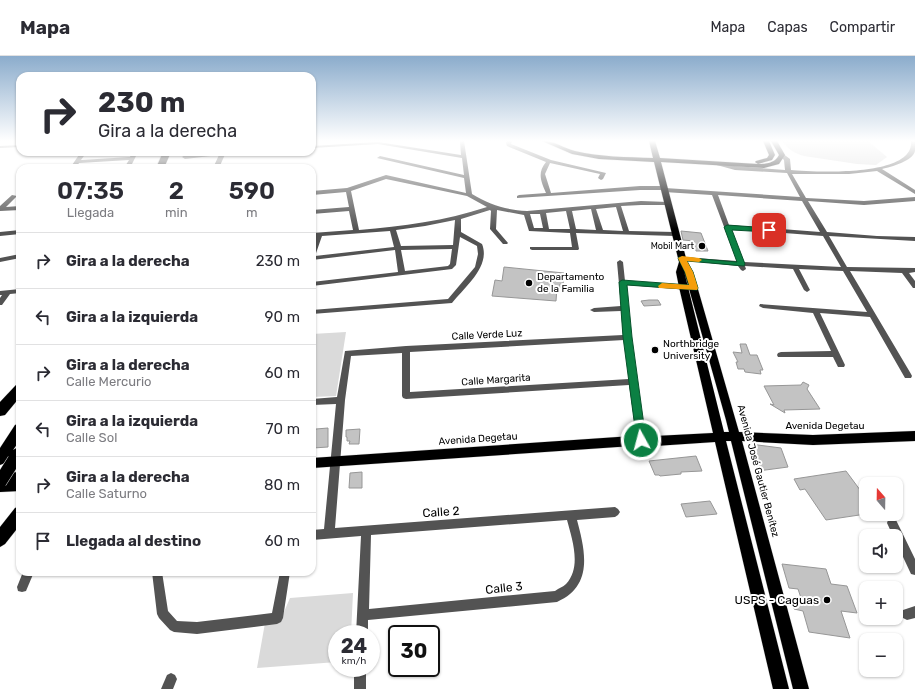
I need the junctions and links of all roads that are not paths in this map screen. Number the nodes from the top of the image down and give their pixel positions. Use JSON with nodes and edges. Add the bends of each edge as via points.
{"nodes":[{"id":1,"x":437,"y":171,"type":"edge"},
{"id":2,"x":465,"y":171,"type":"edge"},
{"id":3,"x":542,"y":171,"type":"edge"},
{"id":4,"x":592,"y":171,"type":"edge"},
{"id":5,"x":659,"y":171,"type":"edge"},
{"id":6,"x":780,"y":171,"type":"edge"},
{"id":7,"x":788,"y":171,"type":"junction"},
{"id":8,"x":870,"y":171,"type":"edge"},
{"id":9,"x":880,"y":171,"type":"edge"},
{"id":10,"x":466,"y":177,"type":"junction"},
{"id":11,"x":601,"y":178,"type":"dead end"},
{"id":12,"x":664,"y":189,"type":"junction"},
{"id":13,"x":348,"y":190,"type":"junction"},
{"id":14,"x":915,"y":192,"type":"edge"},
{"id":15,"x":316,"y":193,"type":"edge"},
{"id":16,"x":714,"y":193,"type":"junction"},
{"id":17,"x":469,"y":195,"type":"junction"},
{"id":18,"x":549,"y":195,"type":"junction"},
{"id":19,"x":14,"y":196,"type":"dead end"},
{"id":20,"x":518,"y":197,"type":"dead end"},
{"id":21,"x":804,"y":199,"type":"junction"},
{"id":22,"x":915,"y":200,"type":"edge"},
{"id":23,"x":668,"y":204,"type":"junction"},
{"id":24,"x":618,"y":205,"type":"junction"},
{"id":25,"x":593,"y":207,"type":"junction"},
{"id":26,"x":16,"y":208,"type":"edge"},
{"id":27,"x":490,"y":208,"type":"junction"},
{"id":28,"x":0,"y":209,"type":"edge"},
{"id":29,"x":351,"y":209,"type":"junction"},
{"id":30,"x":569,"y":209,"type":"junction"},
{"id":31,"x":543,"y":211,"type":"junction"},
{"id":32,"x":316,"y":212,"type":"edge"},
{"id":33,"x":527,"y":213,"type":"junction"},
{"id":34,"x":458,"y":217,"type":"junction"},
{"id":35,"x":727,"y":227,"type":"junction"},
{"id":36,"x":392,"y":228,"type":"junction"},
{"id":37,"x":356,"y":231,"type":"junction"},
{"id":38,"x":546,"y":231,"type":"junction"},
{"id":39,"x":573,"y":231,"type":"junction"},
{"id":40,"x":16,"y":232,"type":"edge"},
{"id":41,"x":600,"y":232,"type":"junction"},
{"id":42,"x":458,"y":233,"type":"junction"},
{"id":43,"x":626,"y":233,"type":"junction"},
{"id":44,"x":0,"y":234,"type":"edge"},
{"id":45,"x":316,"y":234,"type":"edge"},
{"id":46,"x":320,"y":234,"type":"junction"},
{"id":47,"x":675,"y":234,"type":"junction"},
{"id":48,"x":825,"y":234,"type":"junction"},
{"id":49,"x":915,"y":239,"type":"edge"},
{"id":50,"x":505,"y":243,"type":"dead end"},
{"id":51,"x":316,"y":246,"type":"edge"},
{"id":52,"x":456,"y":247,"type":"junction"},
{"id":53,"x":398,"y":248,"type":"junction"},
{"id":54,"x":532,"y":248,"type":"dead end"},
{"id":55,"x":16,"y":257,"type":"edge"},
{"id":56,"x":316,"y":257,"type":"edge"},
{"id":57,"x":0,"y":260,"type":"edge"},
{"id":58,"x":682,"y":260,"type":"junction"},
{"id":59,"x":620,"y":262,"type":"dead end"},
{"id":60,"x":742,"y":267,"type":"junction"},
{"id":61,"x":795,"y":267,"type":"junction"},
{"id":62,"x":846,"y":269,"type":"junction"},
{"id":63,"x":914,"y":270,"type":"dead end"},
{"id":64,"x":904,"y":271,"type":"junction"},
{"id":65,"x":402,"y":274,"type":"junction"},
{"id":66,"x":622,"y":282,"type":"junction"},
{"id":67,"x":316,"y":284,"type":"edge"},
{"id":68,"x":915,"y":286,"type":"edge"},
{"id":69,"x":683,"y":288,"type":"junction"},
{"id":70,"x":694,"y":288,"type":"junction"},
{"id":71,"x":807,"y":290,"type":"dead end"},
{"id":72,"x":16,"y":291,"type":"edge"},
{"id":73,"x":8,"y":292,"type":"junction"},
{"id":74,"x":0,"y":293,"type":"edge"},
{"id":75,"x":0,"y":303,"type":"edge"},
{"id":76,"x":763,"y":306,"type":"dead end"},
{"id":77,"x":625,"y":308,"type":"junction"},
{"id":78,"x":594,"y":310,"type":"dead end"},
{"id":79,"x":815,"y":310,"type":"junction"},
{"id":80,"x":316,"y":312,"type":"edge"},
{"id":81,"x":872,"y":315,"type":"junction"},
{"id":82,"x":628,"y":337,"type":"junction"},
{"id":83,"x":406,"y":349,"type":"junction"},
{"id":84,"x":836,"y":354,"type":"junction"},
{"id":85,"x":781,"y":356,"type":"dead end"},
{"id":86,"x":841,"y":365,"type":"dead end"},
{"id":87,"x":908,"y":376,"type":"dead end"},
{"id":88,"x":633,"y":382,"type":"junction"},
{"id":89,"x":16,"y":393,"type":"edge"},
{"id":90,"x":341,"y":400,"type":"junction"},
{"id":91,"x":316,"y":402,"type":"edge"},
{"id":92,"x":0,"y":411,"type":"edge"},
{"id":93,"x":16,"y":435,"type":"edge"},
{"id":94,"x":719,"y":435,"type":"junction"},
{"id":95,"x":735,"y":436,"type":"junction"},
{"id":96,"x":915,"y":436,"type":"edge"},
{"id":97,"x":644,"y":440,"type":"junction"},
{"id":98,"x":685,"y":440,"type":"junction"},
{"id":99,"x":724,"y":455,"type":"junction"},
{"id":100,"x":16,"y":458,"type":"edge"},
{"id":101,"x":0,"y":459,"type":"edge"},
{"id":102,"x":336,"y":461,"type":"junction"},
{"id":103,"x":316,"y":463,"type":"edge"},
{"id":104,"x":16,"y":477,"type":"edge"},
{"id":105,"x":0,"y":478,"type":"edge"},
{"id":106,"x":0,"y":482,"type":"edge"},
{"id":107,"x":16,"y":486,"type":"edge"},
{"id":108,"x":0,"y":487,"type":"edge"},
{"id":109,"x":615,"y":512,"type":"dead end"},
{"id":110,"x":571,"y":516,"type":"junction"},
{"id":111,"x":16,"y":518,"type":"edge"},
{"id":112,"x":892,"y":523,"type":"dead end"},
{"id":113,"x":366,"y":531,"type":"junction"},
{"id":114,"x":329,"y":534,"type":"junction"},
{"id":115,"x":316,"y":535,"type":"edge"},
{"id":116,"x":0,"y":539,"type":"edge"},
{"id":117,"x":915,"y":570,"type":"edge"},
{"id":118,"x":27,"y":576,"type":"edge"},
{"id":119,"x":158,"y":576,"type":"edge"},
{"id":120,"x":284,"y":576,"type":"edge"},
{"id":121,"x":22,"y":587,"type":"dead end"},
{"id":122,"x":363,"y":615,"type":"junction"},
{"id":123,"x":362,"y":625,"type":"edge"},
{"id":124,"x":360,"y":677,"type":"edge"},
{"id":125,"x":360,"y":689,"type":"edge"},
{"id":126,"x":781,"y":689,"type":"edge"},
{"id":127,"x":801,"y":689,"type":"edge"}],
"edges":[{"from":1,"to":10,"type":"street"},
{"from":2,"to":10,"type":"street"},
{"from":3,"to":18,"type":"street","via":[[541,174]]},
{"from":4,"to":11,"type":"street","via":[[603,173]]},
{"from":5,"to":12,"type":"main road","name":"Avenida José Gautier Benítez"},
{"from":6,"to":7,"type":"street"},
{"from":7,"to":8,"type":"street","via":[[858,173]]},
{"from":7,"to":21,"type":"street"},
{"from":9,"to":14,"type":"street"},
{"from":10,"to":17,"type":"street"},
{"from":12,"to":16,"type":"street"},
{"from":12,"to":18,"type":"street","via":[[640,188]]},
{"from":12,"to":23,"type":"main road","name":"Avenida José Gautier Benítez"},
{"from":13,"to":15,"type":"street"},
{"from":13,"to":17,"type":"street","via":[[386,177]]},
{"from":13,"to":29,"type":"street"},
{"from":16,"to":21,"type":"street"},
{"from":16,"to":35,"type":"street"},
{"from":17,"to":27,"type":"street"},
{"from":18,"to":20,"type":"street"},
{"from":19,"to":28,"type":"street"},
{"from":21,"to":22,"type":"street","via":[[864,203]]},
{"from":21,"to":48,"type":"street"},
{"from":23,"to":24,"type":"street"},
{"from":23,"to":47,"type":"main road","name":"Avenida José Gautier Benítez"},
{"from":24,"to":25,"type":"street"},
{"from":24,"to":43,"type":"street"},
{"from":25,"to":30,"type":"street"},
{"from":25,"to":41,"type":"street"},
{"from":26,"to":28,"type":"street"},
{"from":27,"to":33,"type":"street"},
{"from":27,"to":34,"type":"street"},
{"from":27,"to":50,"type":"street","via":[[494,210],[493,228]]},
{"from":29,"to":32,"type":"street"},
{"from":29,"to":37,"type":"street"},
{"from":30,"to":31,"type":"street"},
{"from":30,"to":39,"type":"street"},
{"from":31,"to":33,"type":"street"},
{"from":31,"to":38,"type":"street"},
{"from":33,"to":38,"type":"street","via":[[531,230]]},
{"from":34,"to":36,"type":"street"},
{"from":34,"to":42,"type":"street"},
{"from":35,"to":48,"type":"street"},
{"from":35,"to":60,"type":"street"},
{"from":36,"to":37,"type":"street"},
{"from":36,"to":53,"type":"street"},
{"from":37,"to":46,"type":"street"},
{"from":38,"to":39,"type":"street"},
{"from":39,"to":41,"type":"street"},
{"from":39,"to":54,"type":"street","via":[[576,249]]},
{"from":40,"to":44,"type":"street"},
{"from":41,"to":43,"type":"street"},
{"from":42,"to":52,"type":"street"},
{"from":42,"to":80,"type":"street","via":[[480,245],[481,254],[478,266],[450,301]]},
{"from":43,"to":47,"type":"street"},
{"from":45,"to":46,"type":"street"},
{"from":46,"to":51,"type":"street"},
{"from":47,"to":58,"type":"main road","name":"Avenida José Gautier Benítez"},
{"from":48,"to":49,"type":"street"},
{"from":48,"to":62,"type":"street"},
{"from":52,"to":53,"type":"street"},
{"from":52,"to":65,"type":"street","via":[[453,265],[450,268]]},
{"from":53,"to":56,"type":"street"},
{"from":53,"to":65,"type":"street"},
{"from":55,"to":57,"type":"street"},
{"from":58,"to":60,"type":"street"},
{"from":58,"to":69,"type":"main road","name":"Avenida José Gautier Benítez","via":[[680,272]]},
{"from":58,"to":70,"type":"main road","name":"Avenida José Gautier Benítez"},
{"from":59,"to":66,"type":"street"},
{"from":60,"to":61,"type":"street"},
{"from":61,"to":62,"type":"street"},
{"from":61,"to":71,"type":"street"},
{"from":62,"to":64,"type":"street"},
{"from":62,"to":81,"type":"street"},
{"from":63,"to":64,"type":"street"},
{"from":64,"to":68,"type":"street"},
{"from":65,"to":67,"type":"street"},
{"from":66,"to":69,"type":"street"},
{"from":66,"to":77,"type":"street"},
{"from":69,"to":70,"type":"street"},
{"from":69,"to":94,"type":"main road","name":"Avenida José Gautier Benítez"},
{"from":70,"to":95,"type":"main road","name":"Avenida José Gautier Benítez"},
{"from":72,"to":73,"type":"street"},
{"from":73,"to":74,"type":"street"},
{"from":73,"to":75,"type":"street"},
{"from":76,"to":79,"type":"street"},
{"from":77,"to":78,"type":"street"},
{"from":77,"to":82,"type":"street"},
{"from":79,"to":81,"type":"street"},
{"from":79,"to":84,"type":"street"},
{"from":81,"to":87,"type":"street"},
{"from":82,"to":83,"type":"street","name":"Calle Verde Luz"},
{"from":82,"to":88,"type":"street"},
{"from":83,"to":88,"type":"street","name":"Calle Margarita","via":[[406,396]]},
{"from":83,"to":90,"type":"street","name":"Calle Verde Luz","via":[[348,353]]},
{"from":84,"to":85,"type":"street"},
{"from":84,"to":86,"type":"street"},
{"from":88,"to":97,"type":"street"},
{"from":89,"to":92,"type":"highway"},
{"from":90,"to":91,"type":"street"},
{"from":90,"to":102,"type":"street"},
{"from":93,"to":101,"type":"highway"},
{"from":94,"to":95,"type":"main road","name":"Avenida Degetau"},
{"from":94,"to":97,"type":"main road","name":"Avenida Degetau","via":[[654,437]]},
{"from":94,"to":98,"type":"main road","name":"Avenida Degetau"},
{"from":94,"to":99,"type":"main road","name":"Avenida José Gautier Benítez"},
{"from":95,"to":96,"type":"main road","name":"Avenida Degetau","via":[[813,440]]},
{"from":95,"to":127,"type":"main road","name":"Avenida José Gautier Benítez"},
{"from":97,"to":98,"type":"main road","name":"Avenida Degetau"},
{"from":97,"to":102,"type":"main road","name":"Avenida Degetau"},
{"from":98,"to":99,"type":"main road","via":[[708,441]]},
{"from":99,"to":126,"type":"main road","name":"Avenida José Gautier Benítez"},
{"from":100,"to":106,"type":"highway","bridge":true},
{"from":102,"to":103,"type":"main road","name":"Avenida Degetau"},
{"from":102,"to":114,"type":"street"},
{"from":104,"to":105,"type":"main road"},
{"from":107,"to":108,"type":"main road"},
{"from":109,"to":110,"type":"street","name":"Calle 2"},
{"from":110,"to":113,"type":"street","name":"Calle 2"},
{"from":110,"to":122,"type":"street","name":"Calle 3","via":[[579,548],[580,571],[570,587],[557,596]]},
{"from":111,"to":116,"type":"highway"},
{"from":112,"to":117,"type":"street"},
{"from":113,"to":114,"type":"street","name":"Calle 2"},
{"from":113,"to":122,"type":"street"},
{"from":114,"to":115,"type":"street","name":"Calle 2"},
{"from":118,"to":121,"type":"street"},
{"from":119,"to":120,"type":"street","via":[[164,614],[174,626],[197,628],[277,618]]},
{"from":122,"to":123,"type":"street"},
{"from":124,"to":125,"type":"street"}]}
